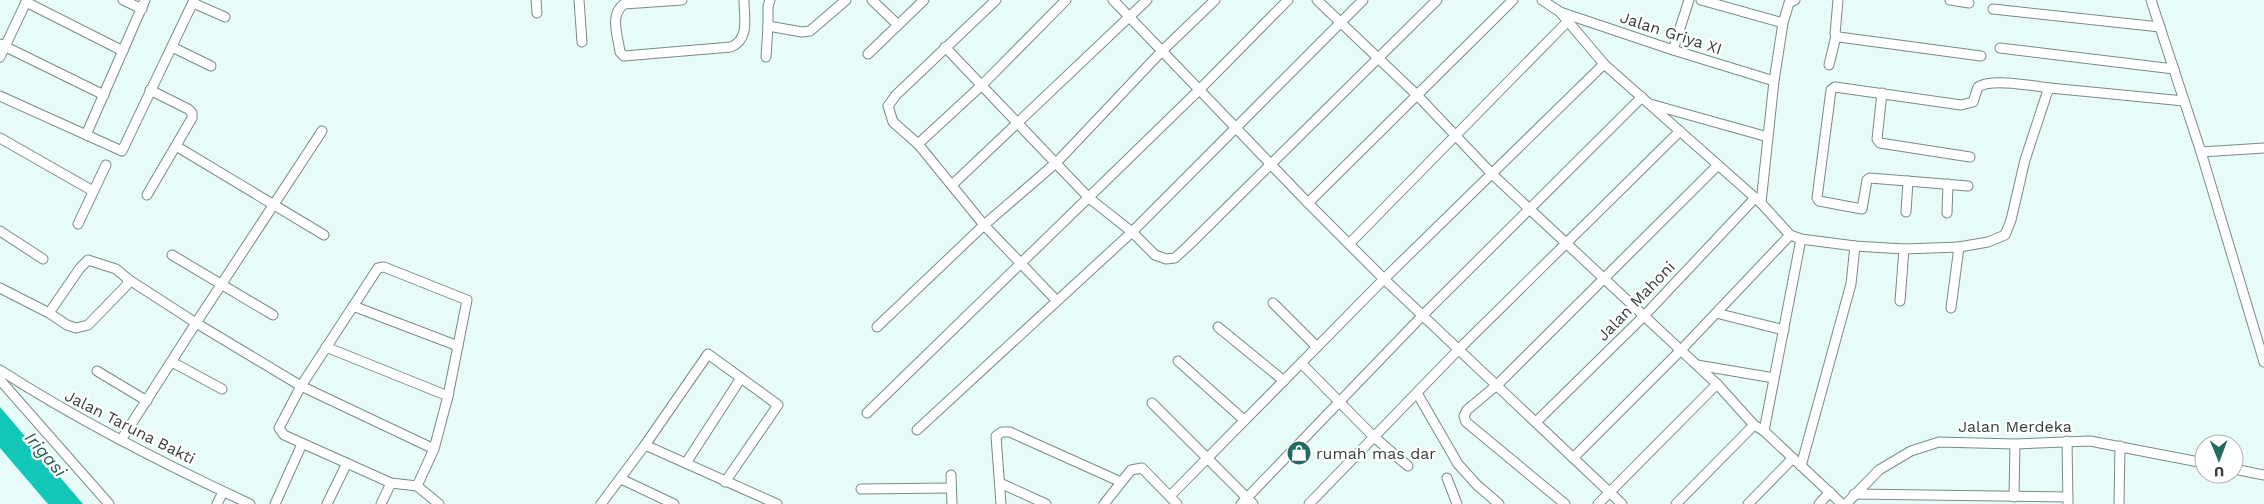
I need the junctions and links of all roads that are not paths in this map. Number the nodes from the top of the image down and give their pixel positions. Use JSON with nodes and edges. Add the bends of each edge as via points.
{"nodes":[{"id":1,"x":123,"y":0,"type":"edge"},
{"id":2,"x":536,"y":0,"type":"edge"},
{"id":3,"x":579,"y":0,"type":"edge"},
{"id":4,"x":682,"y":0,"type":"edge"},
{"id":5,"x":744,"y":0,"type":"edge"},
{"id":6,"x":770,"y":0,"type":"edge"},
{"id":7,"x":846,"y":0,"type":"edge"},
{"id":8,"x":872,"y":0,"type":"edge"},
{"id":9,"x":924,"y":0,"type":"edge"},
{"id":10,"x":996,"y":0,"type":"edge"},
{"id":11,"x":1066,"y":0,"type":"edge"},
{"id":12,"x":1113,"y":0,"type":"edge"},
{"id":13,"x":1147,"y":0,"type":"edge"},
{"id":14,"x":1216,"y":0,"type":"edge"},
{"id":15,"x":1288,"y":0,"type":"edge"},
{"id":16,"x":1317,"y":0,"type":"edge"},
{"id":17,"x":1363,"y":0,"type":"edge"},
{"id":18,"x":1437,"y":0,"type":"edge"},
{"id":19,"x":1513,"y":0,"type":"edge"},
{"id":20,"x":1542,"y":0,"type":"edge"},
{"id":21,"x":1689,"y":0,"type":"edge"},
{"id":22,"x":1701,"y":0,"type":"edge"},
{"id":23,"x":1796,"y":0,"type":"edge"},
{"id":24,"x":1838,"y":0,"type":"edge"},
{"id":25,"x":1950,"y":0,"type":"edge"},
{"id":26,"x":2151,"y":0,"type":"edge"},
{"id":27,"x":26,"y":1,"type":"edge"},
{"id":28,"x":656,"y":1,"type":"edge"},
{"id":29,"x":193,"y":2,"type":"edge"},
{"id":30,"x":1970,"y":2,"type":"dead end"},
{"id":31,"x":143,"y":4,"type":"edge"},
{"id":32,"x":1993,"y":9,"type":"dead end"},
{"id":33,"x":1560,"y":12,"type":"junction"},
{"id":34,"x":536,"y":14,"type":"dead end"},
{"id":35,"x":225,"y":16,"type":"dead end"},
{"id":36,"x":1130,"y":18,"type":"junction"},
{"id":37,"x":1568,"y":21,"type":"junction"},
{"id":38,"x":1340,"y":22,"type":"junction"},
{"id":39,"x":1784,"y":23,"type":"junction"},
{"id":40,"x":898,"y":24,"type":"junction"},
{"id":41,"x":768,"y":26,"type":"junction"},
{"id":42,"x":2160,"y":27,"type":"junction"},
{"id":43,"x":1836,"y":36,"type":"junction"},
{"id":44,"x":582,"y":42,"type":"dead end"},
{"id":45,"x":2,"y":46,"type":"edge"},
{"id":46,"x":172,"y":47,"type":"junction"},
{"id":47,"x":945,"y":47,"type":"junction"},
{"id":48,"x":2000,"y":48,"type":"dead end"},
{"id":49,"x":1673,"y":50,"type":"junction"},
{"id":50,"x":123,"y":51,"type":"junction"},
{"id":51,"x":1162,"y":51,"type":"junction"},
{"id":52,"x":868,"y":54,"type":"dead end"},
{"id":53,"x":1981,"y":56,"type":"dead end"},
{"id":54,"x":0,"y":57,"type":"edge"},
{"id":55,"x":766,"y":57,"type":"dead end"},
{"id":56,"x":1378,"y":58,"type":"junction"},
{"id":57,"x":1604,"y":64,"type":"junction"},
{"id":58,"x":1829,"y":65,"type":"dead end"},
{"id":59,"x":211,"y":66,"type":"dead end"},
{"id":60,"x":2174,"y":69,"type":"junction"},
{"id":61,"x":1774,"y":81,"type":"junction"},
{"id":62,"x":982,"y":84,"type":"junction"},
{"id":63,"x":2050,"y":88,"type":"junction"},
{"id":64,"x":150,"y":90,"type":"junction"},
{"id":65,"x":1199,"y":90,"type":"junction"},
{"id":66,"x":1882,"y":93,"type":"junction"},
{"id":67,"x":104,"y":95,"type":"junction"},
{"id":68,"x":1417,"y":95,"type":"junction"},
{"id":69,"x":0,"y":96,"type":"edge"},
{"id":70,"x":1645,"y":100,"type":"junction"},
{"id":71,"x":2184,"y":101,"type":"junction"},
{"id":72,"x":1018,"y":121,"type":"junction"},
{"id":73,"x":1236,"y":128,"type":"junction"},
{"id":74,"x":322,"y":131,"type":"dead end"},
{"id":75,"x":1680,"y":131,"type":"junction"},
{"id":76,"x":86,"y":135,"type":"junction"},
{"id":77,"x":1456,"y":136,"type":"junction"},
{"id":78,"x":1768,"y":137,"type":"junction"},
{"id":79,"x":0,"y":138,"type":"edge"},
{"id":80,"x":918,"y":144,"type":"junction"},
{"id":81,"x":176,"y":146,"type":"junction"},
{"id":82,"x":2264,"y":148,"type":"edge"},
{"id":83,"x":2201,"y":152,"type":"junction"},
{"id":84,"x":1970,"y":157,"type":"dead end"},
{"id":85,"x":1056,"y":162,"type":"junction"},
{"id":86,"x":106,"y":165,"type":"dead end"},
{"id":87,"x":1272,"y":165,"type":"junction"},
{"id":88,"x":1718,"y":165,"type":"junction"},
{"id":89,"x":1492,"y":174,"type":"junction"},
{"id":90,"x":1908,"y":181,"type":"junction"},
{"id":91,"x":1948,"y":184,"type":"junction"},
{"id":92,"x":952,"y":185,"type":"junction"},
{"id":93,"x":1968,"y":186,"type":"dead end"},
{"id":94,"x":94,"y":191,"type":"junction"},
{"id":95,"x":147,"y":195,"type":"dead end"},
{"id":96,"x":1089,"y":198,"type":"junction"},
{"id":97,"x":1758,"y":201,"type":"junction"},
{"id":98,"x":1308,"y":204,"type":"junction"},
{"id":99,"x":273,"y":205,"type":"junction"},
{"id":100,"x":1529,"y":208,"type":"junction"},
{"id":101,"x":1906,"y":212,"type":"dead end"},
{"id":102,"x":1947,"y":213,"type":"dead end"},
{"id":103,"x":78,"y":224,"type":"dead end"},
{"id":104,"x":984,"y":225,"type":"junction"},
{"id":105,"x":0,"y":231,"type":"edge"},
{"id":106,"x":1132,"y":232,"type":"junction"},
{"id":107,"x":324,"y":235,"type":"dead end"},
{"id":108,"x":1790,"y":235,"type":"junction"},
{"id":109,"x":1801,"y":238,"type":"junction"},
{"id":110,"x":1349,"y":244,"type":"junction"},
{"id":111,"x":1567,"y":244,"type":"junction"},
{"id":112,"x":1855,"y":246,"type":"junction"},
{"id":113,"x":1959,"y":247,"type":"junction"},
{"id":114,"x":1904,"y":249,"type":"junction"},
{"id":115,"x":172,"y":255,"type":"dead end"},
{"id":116,"x":43,"y":259,"type":"dead end"},
{"id":117,"x":1021,"y":264,"type":"junction"},
{"id":118,"x":128,"y":278,"type":"junction"},
{"id":119,"x":1384,"y":279,"type":"junction"},
{"id":120,"x":1605,"y":279,"type":"junction"},
{"id":121,"x":222,"y":285,"type":"junction"},
{"id":122,"x":0,"y":288,"type":"edge"},
{"id":123,"x":1056,"y":300,"type":"junction"},
{"id":124,"x":1900,"y":301,"type":"dead end"},
{"id":125,"x":1273,"y":304,"type":"dead end"},
{"id":126,"x":353,"y":306,"type":"junction"},
{"id":127,"x":1951,"y":308,"type":"dead end"},
{"id":128,"x":49,"y":312,"type":"junction"},
{"id":129,"x":1716,"y":312,"type":"junction"},
{"id":130,"x":273,"y":315,"type":"dead end"},
{"id":131,"x":1422,"y":315,"type":"junction"},
{"id":132,"x":1644,"y":316,"type":"junction"},
{"id":133,"x":196,"y":324,"type":"junction"},
{"id":134,"x":878,"y":327,"type":"dead end"},
{"id":135,"x":1218,"y":327,"type":"dead end"},
{"id":136,"x":1784,"y":330,"type":"junction"},
{"id":137,"x":458,"y":346,"type":"junction"},
{"id":138,"x":1317,"y":346,"type":"junction"},
{"id":139,"x":326,"y":347,"type":"junction"},
{"id":140,"x":1459,"y":350,"type":"junction"},
{"id":141,"x":1681,"y":350,"type":"junction"},
{"id":142,"x":1178,"y":361,"type":"dead end"},
{"id":143,"x":172,"y":362,"type":"junction"},
{"id":144,"x":2264,"y":362,"type":"edge"},
{"id":145,"x":1301,"y":364,"type":"junction"},
{"id":146,"x":1697,"y":364,"type":"junction"},
{"id":147,"x":0,"y":370,"type":"edge"},
{"id":148,"x":97,"y":371,"type":"dead end"},
{"id":149,"x":741,"y":378,"type":"junction"},
{"id":150,"x":1774,"y":378,"type":"junction"},
{"id":151,"x":0,"y":380,"type":"edge"},
{"id":152,"x":1284,"y":381,"type":"junction"},
{"id":153,"x":1717,"y":384,"type":"junction"},
{"id":154,"x":1497,"y":385,"type":"junction"},
{"id":155,"x":301,"y":386,"type":"junction"},
{"id":156,"x":222,"y":389,"type":"dead end"},
{"id":157,"x":1417,"y":393,"type":"junction"},
{"id":158,"x":448,"y":396,"type":"junction"},
{"id":159,"x":147,"y":401,"type":"junction"},
{"id":160,"x":1152,"y":403,"type":"dead end"},
{"id":161,"x":1338,"y":403,"type":"junction"},
{"id":162,"x":868,"y":413,"type":"dead end"},
{"id":163,"x":1244,"y":420,"type":"junction"},
{"id":164,"x":1536,"y":422,"type":"junction"},
{"id":165,"x":1754,"y":425,"type":"junction"},
{"id":166,"x":917,"y":430,"type":"dead end"},
{"id":167,"x":1764,"y":431,"type":"junction"},
{"id":168,"x":1374,"y":437,"type":"junction"},
{"id":169,"x":121,"y":440,"type":"junction"},
{"id":170,"x":2067,"y":441,"type":"junction"},
{"id":171,"x":302,"y":444,"type":"junction"},
{"id":172,"x":2015,"y":444,"type":"junction"},
{"id":173,"x":645,"y":445,"type":"junction"},
{"id":174,"x":2120,"y":446,"type":"junction"},
{"id":175,"x":434,"y":449,"type":"junction"},
{"id":176,"x":1207,"y":458,"type":"junction"},
{"id":177,"x":1573,"y":458,"type":"junction"},
{"id":178,"x":1792,"y":459,"type":"junction"},
{"id":179,"x":2194,"y":461,"type":"edge"},
{"id":180,"x":686,"y":462,"type":"junction"},
{"id":181,"x":347,"y":463,"type":"junction"},
{"id":182,"x":1408,"y":466,"type":"dead end"},
{"id":183,"x":1802,"y":466,"type":"junction"},
{"id":184,"x":2244,"y":471,"type":"edge"},
{"id":185,"x":951,"y":474,"type":"dead end"},
{"id":186,"x":2264,"y":475,"type":"edge"},
{"id":187,"x":1447,"y":478,"type":"dead end"},
{"id":188,"x":621,"y":479,"type":"junction"},
{"id":189,"x":725,"y":482,"type":"junction"},
{"id":190,"x":1121,"y":482,"type":"junction"},
{"id":191,"x":391,"y":483,"type":"junction"},
{"id":192,"x":1000,"y":483,"type":"junction"},
{"id":193,"x":417,"y":486,"type":"junction"},
{"id":194,"x":951,"y":488,"type":"junction"},
{"id":195,"x":861,"y":489,"type":"dead end"},
{"id":196,"x":223,"y":492,"type":"junction"},
{"id":197,"x":1830,"y":492,"type":"junction"},
{"id":198,"x":1610,"y":493,"type":"junction"},
{"id":199,"x":1854,"y":494,"type":"junction"},
{"id":200,"x":1170,"y":496,"type":"junction"},
{"id":201,"x":2014,"y":496,"type":"junction"},
{"id":202,"x":2068,"y":501,"type":"edge"},
{"id":203,"x":1247,"y":502,"type":"edge"},
{"id":204,"x":773,"y":503,"type":"edge"},
{"id":205,"x":109,"y":504,"type":"edge"},
{"id":206,"x":217,"y":504,"type":"edge"},
{"id":207,"x":250,"y":504,"type":"edge"},
{"id":208,"x":275,"y":504,"type":"edge"},
{"id":209,"x":327,"y":504,"type":"edge"},
{"id":210,"x":381,"y":504,"type":"edge"},
{"id":211,"x":439,"y":504,"type":"edge"},
{"id":212,"x":601,"y":504,"type":"edge"},
{"id":213,"x":674,"y":504,"type":"edge"},
{"id":214,"x":952,"y":504,"type":"edge"},
{"id":215,"x":1002,"y":504,"type":"edge"},
{"id":216,"x":1046,"y":504,"type":"edge"},
{"id":217,"x":1104,"y":504,"type":"edge"},
{"id":218,"x":1178,"y":504,"type":"edge"},
{"id":219,"x":1309,"y":504,"type":"edge"},
{"id":220,"x":1456,"y":504,"type":"edge"},
{"id":221,"x":1499,"y":504,"type":"edge"},
{"id":222,"x":1565,"y":504,"type":"edge"},
{"id":223,"x":1598,"y":504,"type":"edge"},
{"id":224,"x":1622,"y":504,"type":"edge"},
{"id":225,"x":1676,"y":504,"type":"edge"},
{"id":226,"x":1748,"y":504,"type":"edge"},
{"id":227,"x":1819,"y":504,"type":"edge"},
{"id":228,"x":1842,"y":504,"type":"edge"},
{"id":229,"x":1846,"y":504,"type":"edge"},
{"id":230,"x":2119,"y":504,"type":"edge"}],
"edges":[{"from":1,"to":31,"type":"street"},
{"from":2,"to":34,"type":"street"},
{"from":3,"to":44,"type":"street"},
{"from":4,"to":28,"type":"street"},
{"from":5,"to":28,"type":"street","via":[[744,38],[738,44],[624,56],[620,52],[615,16],[618,8],[624,4]]},
{"from":6,"to":41,"type":"street"},
{"from":7,"to":41,"type":"street","via":[[810,31]]},
{"from":8,"to":40,"type":"street"},
{"from":9,"to":40,"type":"street"},
{"from":10,"to":47,"type":"street"},
{"from":11,"to":62,"type":"street"},
{"from":12,"to":36,"type":"street"},
{"from":13,"to":36,"type":"street"},
{"from":14,"to":51,"type":"street"},
{"from":15,"to":65,"type":"street"},
{"from":16,"to":38,"type":"street"},
{"from":17,"to":38,"type":"street"},
{"from":18,"to":56,"type":"street"},
{"from":19,"to":68,"type":"street"},
{"from":20,"to":33,"type":"street"},
{"from":21,"to":49,"type":"street"},
{"from":22,"to":39,"type":"street"},
{"from":23,"to":39,"type":"street","via":[[1789,4]]},
{"from":24,"to":43,"type":"street"},
{"from":25,"to":30,"type":"street"},
{"from":26,"to":42,"type":"street"},
{"from":27,"to":45,"type":"street"},
{"from":27,"to":50,"type":"street"},
{"from":29,"to":35,"type":"street"},
{"from":29,"to":46,"type":"street"},
{"from":31,"to":50,"type":"street"},
{"from":32,"to":42,"type":"street"},
{"from":33,"to":37,"type":"street"},
{"from":33,"to":49,"type":"street","name":"Jalan Griya XI"},
{"from":36,"to":51,"type":"street"},
{"from":36,"to":72,"type":"street"},
{"from":37,"to":57,"type":"street"},
{"from":37,"to":77,"type":"street"},
{"from":38,"to":56,"type":"street"},
{"from":38,"to":73,"type":"street"},
{"from":39,"to":61,"type":"street"},
{"from":40,"to":52,"type":"street"},
{"from":41,"to":55,"type":"street"},
{"from":42,"to":60,"type":"street"},
{"from":43,"to":53,"type":"street"},
{"from":43,"to":58,"type":"street"},
{"from":45,"to":54,"type":"street"},
{"from":45,"to":67,"type":"street"},
{"from":46,"to":59,"type":"street"},
{"from":46,"to":64,"type":"street"},
{"from":47,"to":62,"type":"street"},
{"from":47,"to":80,"type":"street","via":[[888,106],[893,122]]},
{"from":48,"to":60,"type":"street"},
{"from":49,"to":61,"type":"street","name":"Jalan Griya XI"},
{"from":50,"to":67,"type":"street"},
{"from":51,"to":65,"type":"street"},
{"from":51,"to":85,"type":"street"},
{"from":56,"to":68,"type":"street"},
{"from":56,"to":87,"type":"street"},
{"from":57,"to":70,"type":"street"},
{"from":57,"to":89,"type":"street"},
{"from":60,"to":71,"type":"street"},
{"from":61,"to":78,"type":"street"},
{"from":62,"to":72,"type":"street"},
{"from":62,"to":80,"type":"street"},
{"from":63,"to":66,"type":"street","via":[[2007,83],[1981,85],[1974,102],[1961,105]]},
{"from":63,"to":71,"type":"street"},
{"from":63,"to":113,"type":"street","via":[[2033,134],[2005,235]]},
{"from":64,"to":76,"type":"street","via":[[122,151]]},
{"from":64,"to":81,"type":"street","via":[[192,113]]},
{"from":65,"to":73,"type":"street"},
{"from":65,"to":96,"type":"street"},
{"from":66,"to":84,"type":"street","via":[[1877,139],[1880,143]]},
{"from":66,"to":90,"type":"street","via":[[1835,87],[1831,90],[1817,200],[1862,209],[1868,178]]},
{"from":67,"to":76,"type":"street"},
{"from":68,"to":77,"type":"street"},
{"from":68,"to":98,"type":"street"},
{"from":69,"to":76,"type":"street"},
{"from":70,"to":75,"type":"street"},
{"from":70,"to":78,"type":"street"},
{"from":70,"to":100,"type":"street"},
{"from":71,"to":83,"type":"street"},
{"from":72,"to":85,"type":"street"},
{"from":72,"to":92,"type":"street"},
{"from":73,"to":87,"type":"street"},
{"from":73,"to":106,"type":"street"},
{"from":74,"to":99,"type":"street"},
{"from":75,"to":88,"type":"street"},
{"from":75,"to":111,"type":"street"},
{"from":77,"to":89,"type":"street"},
{"from":77,"to":110,"type":"street"},
{"from":78,"to":97,"type":"street"},
{"from":79,"to":94,"type":"street"},
{"from":80,"to":92,"type":"street"},
{"from":81,"to":95,"type":"street"},
{"from":81,"to":99,"type":"street"},
{"from":82,"to":83,"type":"street"},
{"from":83,"to":144,"type":"street"},
{"from":85,"to":96,"type":"street"},
{"from":85,"to":104,"type":"street"},
{"from":86,"to":94,"type":"street"},
{"from":87,"to":98,"type":"street"},
{"from":87,"to":106,"type":"street","via":[[1174,258],[1155,255]]},
{"from":88,"to":97,"type":"street"},
{"from":88,"to":120,"type":"street"},
{"from":89,"to":100,"type":"street"},
{"from":89,"to":119,"type":"street"},
{"from":90,"to":91,"type":"street"},
{"from":90,"to":101,"type":"street"},
{"from":91,"to":93,"type":"street"},
{"from":91,"to":102,"type":"street"},
{"from":92,"to":104,"type":"street"},
{"from":94,"to":103,"type":"street"},
{"from":96,"to":106,"type":"street"},
{"from":96,"to":117,"type":"street"},
{"from":97,"to":108,"type":"street"},
{"from":97,"to":132,"type":"street","name":"Jalan Mahoni"},
{"from":98,"to":110,"type":"street"},
{"from":99,"to":107,"type":"street"},
{"from":99,"to":121,"type":"street"},
{"from":100,"to":111,"type":"street"},
{"from":100,"to":131,"type":"street"},
{"from":104,"to":117,"type":"street"},
{"from":104,"to":134,"type":"street"},
{"from":105,"to":116,"type":"street"},
{"from":106,"to":123,"type":"street"},
{"from":108,"to":109,"type":"street"},
{"from":108,"to":129,"type":"street"},
{"from":109,"to":112,"type":"street"},
{"from":109,"to":136,"type":"street"},
{"from":110,"to":119,"type":"street"},
{"from":111,"to":120,"type":"street"},
{"from":111,"to":140,"type":"street"},
{"from":112,"to":114,"type":"street"},
{"from":112,"to":183,"type":"street","via":[[1851,284]]},
{"from":113,"to":114,"type":"street"},
{"from":113,"to":127,"type":"street"},
{"from":114,"to":124,"type":"street"},
{"from":115,"to":121,"type":"street"},
{"from":117,"to":123,"type":"street"},
{"from":117,"to":162,"type":"street"},
{"from":118,"to":128,"type":"street","via":[[127,285],[88,326],[76,328],[67,325]]},
{"from":118,"to":128,"type":"street","via":[[116,269],[88,260]]},
{"from":118,"to":133,"type":"street"},
{"from":119,"to":131,"type":"street"},
{"from":119,"to":138,"type":"street"},
{"from":120,"to":132,"type":"street"},
{"from":120,"to":154,"type":"street"},
{"from":121,"to":130,"type":"street"},
{"from":121,"to":133,"type":"street"},
{"from":122,"to":128,"type":"street"},
{"from":123,"to":166,"type":"street"},
{"from":125,"to":138,"type":"street"},
{"from":126,"to":137,"type":"street"},
{"from":126,"to":137,"type":"street","via":[[374,271],[384,267],[468,300]]},
{"from":126,"to":139,"type":"street"},
{"from":129,"to":136,"type":"street"},
{"from":129,"to":141,"type":"street"},
{"from":131,"to":140,"type":"street"},
{"from":131,"to":161,"type":"street"},
{"from":132,"to":141,"type":"street"},
{"from":132,"to":164,"type":"street","name":"Jalan Mahoni"},
{"from":133,"to":143,"type":"street"},
{"from":133,"to":155,"type":"street"},
{"from":135,"to":152,"type":"street"},
{"from":136,"to":150,"type":"street"},
{"from":137,"to":158,"type":"street"},
{"from":138,"to":145,"type":"street"},
{"from":139,"to":155,"type":"street"},
{"from":139,"to":158,"type":"street"},
{"from":140,"to":154,"type":"street"},
{"from":140,"to":157,"type":"street"},
{"from":141,"to":146,"type":"street"},
{"from":141,"to":177,"type":"street"},
{"from":142,"to":163,"type":"street"},
{"from":143,"to":156,"type":"street"},
{"from":143,"to":159,"type":"street"},
{"from":145,"to":152,"type":"street"},
{"from":145,"to":161,"type":"street"},
{"from":146,"to":150,"type":"street"},
{"from":146,"to":153,"type":"street"},
{"from":147,"to":169,"type":"street","name":"Jalan Taruna Bakti"},
{"from":148,"to":159,"type":"street"},
{"from":149,"to":173,"type":"street","via":[[708,354]]},
{"from":149,"to":180,"type":"street"},
{"from":149,"to":189,"type":"street","via":[[778,405]]},
{"from":150,"to":167,"type":"street"},
{"from":151,"to":205,"type":"street"},
{"from":152,"to":163,"type":"street"},
{"from":153,"to":165,"type":"street"},
{"from":153,"to":198,"type":"street"},
{"from":154,"to":164,"type":"street"},
{"from":154,"to":222,"type":"street","via":[[1467,410],[1466,422]]},
{"from":155,"to":171,"type":"street","via":[[279,428],[284,435]]},
{"from":155,"to":175,"type":"street"},
{"from":157,"to":168,"type":"street"},
{"from":157,"to":221,"type":"street","via":[[1458,464]]},
{"from":158,"to":175,"type":"street"},
{"from":159,"to":169,"type":"street"},
{"from":160,"to":176,"type":"street"},
{"from":161,"to":168,"type":"street"},
{"from":161,"to":203,"type":"street"},
{"from":163,"to":176,"type":"street"},
{"from":164,"to":177,"type":"street"},
{"from":165,"to":167,"type":"street"},
{"from":165,"to":225,"type":"street"},
{"from":167,"to":178,"type":"street"},
{"from":168,"to":182,"type":"street"},
{"from":168,"to":219,"type":"street"},
{"from":169,"to":196,"type":"street","name":"Jalan Taruna Bakti"},
{"from":170,"to":172,"type":"street","name":"Jalan Merdeka"},
{"from":170,"to":174,"type":"street","name":"Jalan Merdeka"},
{"from":170,"to":202,"type":"street"},
{"from":171,"to":181,"type":"street"},
{"from":171,"to":208,"type":"street"},
{"from":172,"to":199,"type":"street","name":"Jalan Merdeka","via":[[1948,441],[1928,444],[1879,470]]},
{"from":172,"to":201,"type":"street"},
{"from":173,"to":180,"type":"street"},
{"from":173,"to":188,"type":"street"},
{"from":174,"to":179,"type":"street","name":"Jalan Merdeka"},
{"from":174,"to":230,"type":"street"},
{"from":175,"to":193,"type":"street"},
{"from":176,"to":200,"type":"street"},
{"from":176,"to":203,"type":"street"},
{"from":177,"to":198,"type":"street"},
{"from":178,"to":183,"type":"street"},
{"from":178,"to":226,"type":"street"},
{"from":180,"to":189,"type":"street"},
{"from":181,"to":191,"type":"street"},
{"from":181,"to":209,"type":"street"},
{"from":183,"to":197,"type":"street"},
{"from":184,"to":186,"type":"street"},
{"from":185,"to":194,"type":"street"},
{"from":187,"to":220,"type":"street"},
{"from":188,"to":212,"type":"street"},
{"from":188,"to":213,"type":"street"},
{"from":189,"to":204,"type":"street"},
{"from":190,"to":192,"type":"street","via":[[1010,432],[1002,432],[996,436]]},
{"from":190,"to":200,"type":"street","via":[[1131,470],[1142,468]]},
{"from":190,"to":217,"type":"street"},
{"from":191,"to":193,"type":"street"},
{"from":191,"to":210,"type":"street"},
{"from":192,"to":215,"type":"street"},
{"from":192,"to":216,"type":"street"},
{"from":193,"to":211,"type":"street"},
{"from":194,"to":195,"type":"street"},
{"from":194,"to":214,"type":"street"},
{"from":196,"to":206,"type":"street"},
{"from":196,"to":207,"type":"street","name":"Jalan Taruna Bakti"},
{"from":197,"to":227,"type":"street"},
{"from":197,"to":228,"type":"street"},
{"from":198,"to":223,"type":"street"},
{"from":198,"to":224,"type":"street"},
{"from":199,"to":201,"type":"street"},
{"from":199,"to":229,"type":"street","name":"Jalan Merdeka"},
{"from":200,"to":218,"type":"street"},
{"from":201,"to":202,"type":"street"}]}
